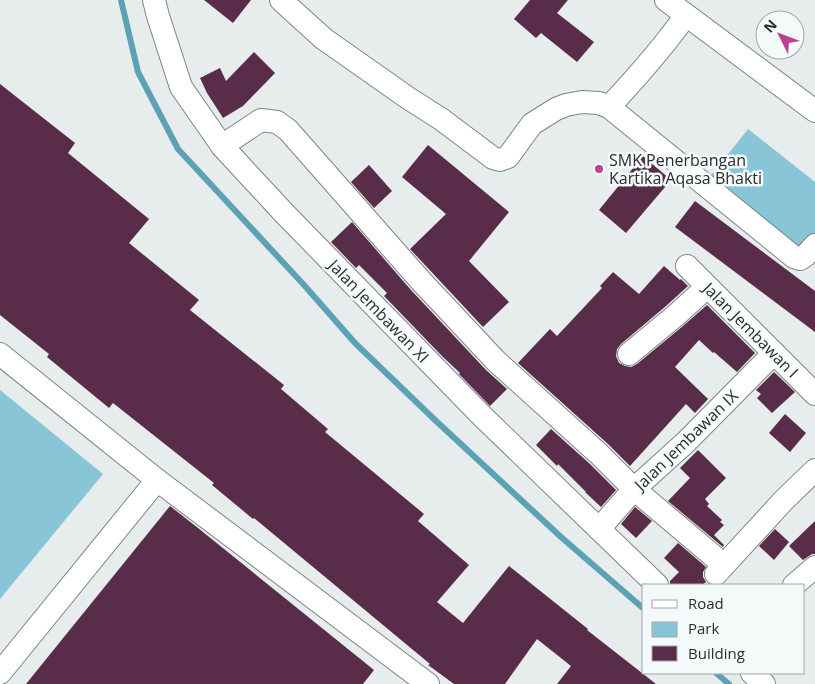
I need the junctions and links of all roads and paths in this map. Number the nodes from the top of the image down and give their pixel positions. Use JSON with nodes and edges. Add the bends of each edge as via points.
{"nodes":[{"id":1,"x":154,"y":0,"type":"edge"},
{"id":2,"x":281,"y":0,"type":"edge"},
{"id":3,"x":666,"y":0,"type":"edge"},
{"id":4,"x":686,"y":15,"type":"junction"},
{"id":5,"x":609,"y":107,"type":"junction"},
{"id":6,"x":815,"y":111,"type":"edge"},
{"id":7,"x":222,"y":146,"type":"junction"},
{"id":8,"x":815,"y":245,"type":"edge"},
{"id":9,"x":687,"y":266,"type":"dead end"},
{"id":10,"x":707,"y":288,"type":"junction"},
{"id":11,"x":774,"y":353,"type":"junction"},
{"id":12,"x":0,"y":354,"type":"edge"},
{"id":13,"x":629,"y":354,"type":"dead end"},
{"id":14,"x":815,"y":394,"type":"edge"},
{"id":15,"x":815,"y":470,"type":"edge"},
{"id":16,"x":157,"y":480,"type":"junction"},
{"id":17,"x":634,"y":489,"type":"junction"},
{"id":18,"x":599,"y":528,"type":"junction"},
{"id":19,"x":815,"y":567,"type":"edge"},
{"id":20,"x":656,"y":584,"type":"edge"},
{"id":21,"x":795,"y":584,"type":"edge"},
{"id":22,"x":0,"y":673,"type":"edge"},
{"id":23,"x":753,"y":674,"type":"edge"},
{"id":24,"x":428,"y":684,"type":"edge"},
{"id":25,"x":764,"y":684,"type":"edge"}],
"edges":[{"from":1,"to":7,"type":"street","name":"Jalan Jembawan XI","via":[[181,87]]},
{"from":2,"to":5,"type":"street","via":[[324,39],[442,119],[493,158],[508,157],[532,124],[556,109],[582,102],[599,102]]},
{"from":3,"to":4,"type":"street"},
{"from":4,"to":5,"type":"street"},
{"from":4,"to":6,"type":"street"},
{"from":5,"to":8,"type":"street","via":[[794,257],[806,255]]},
{"from":7,"to":17,"type":"street","via":[[261,120],[277,122],[288,130],[496,361]]},
{"from":7,"to":18,"type":"street","name":"Jalan Jembawan XI","via":[[483,417]]},
{"from":9,"to":10,"type":"street","name":"Jalan Jembawan I"},
{"from":10,"to":11,"type":"street","name":"Jalan Jembawan I"},
{"from":10,"to":13,"type":"street"},
{"from":11,"to":14,"type":"street","name":"Jalan Jembawan I"},
{"from":11,"to":17,"type":"street","name":"Jalan Jembawan IX","via":[[686,442]]},
{"from":12,"to":16,"type":"street"},
{"from":15,"to":17,"type":"street","via":[[720,570]]},
{"from":16,"to":22,"type":"street"},
{"from":16,"to":24,"type":"street"},
{"from":17,"to":18,"type":"street","name":"Jalan Jembawan IX"},
{"from":18,"to":20,"type":"street","name":"Jalan Jembawan XI"},
{"from":19,"to":21,"type":"street"},
{"from":23,"to":25,"type":"street"}]}
